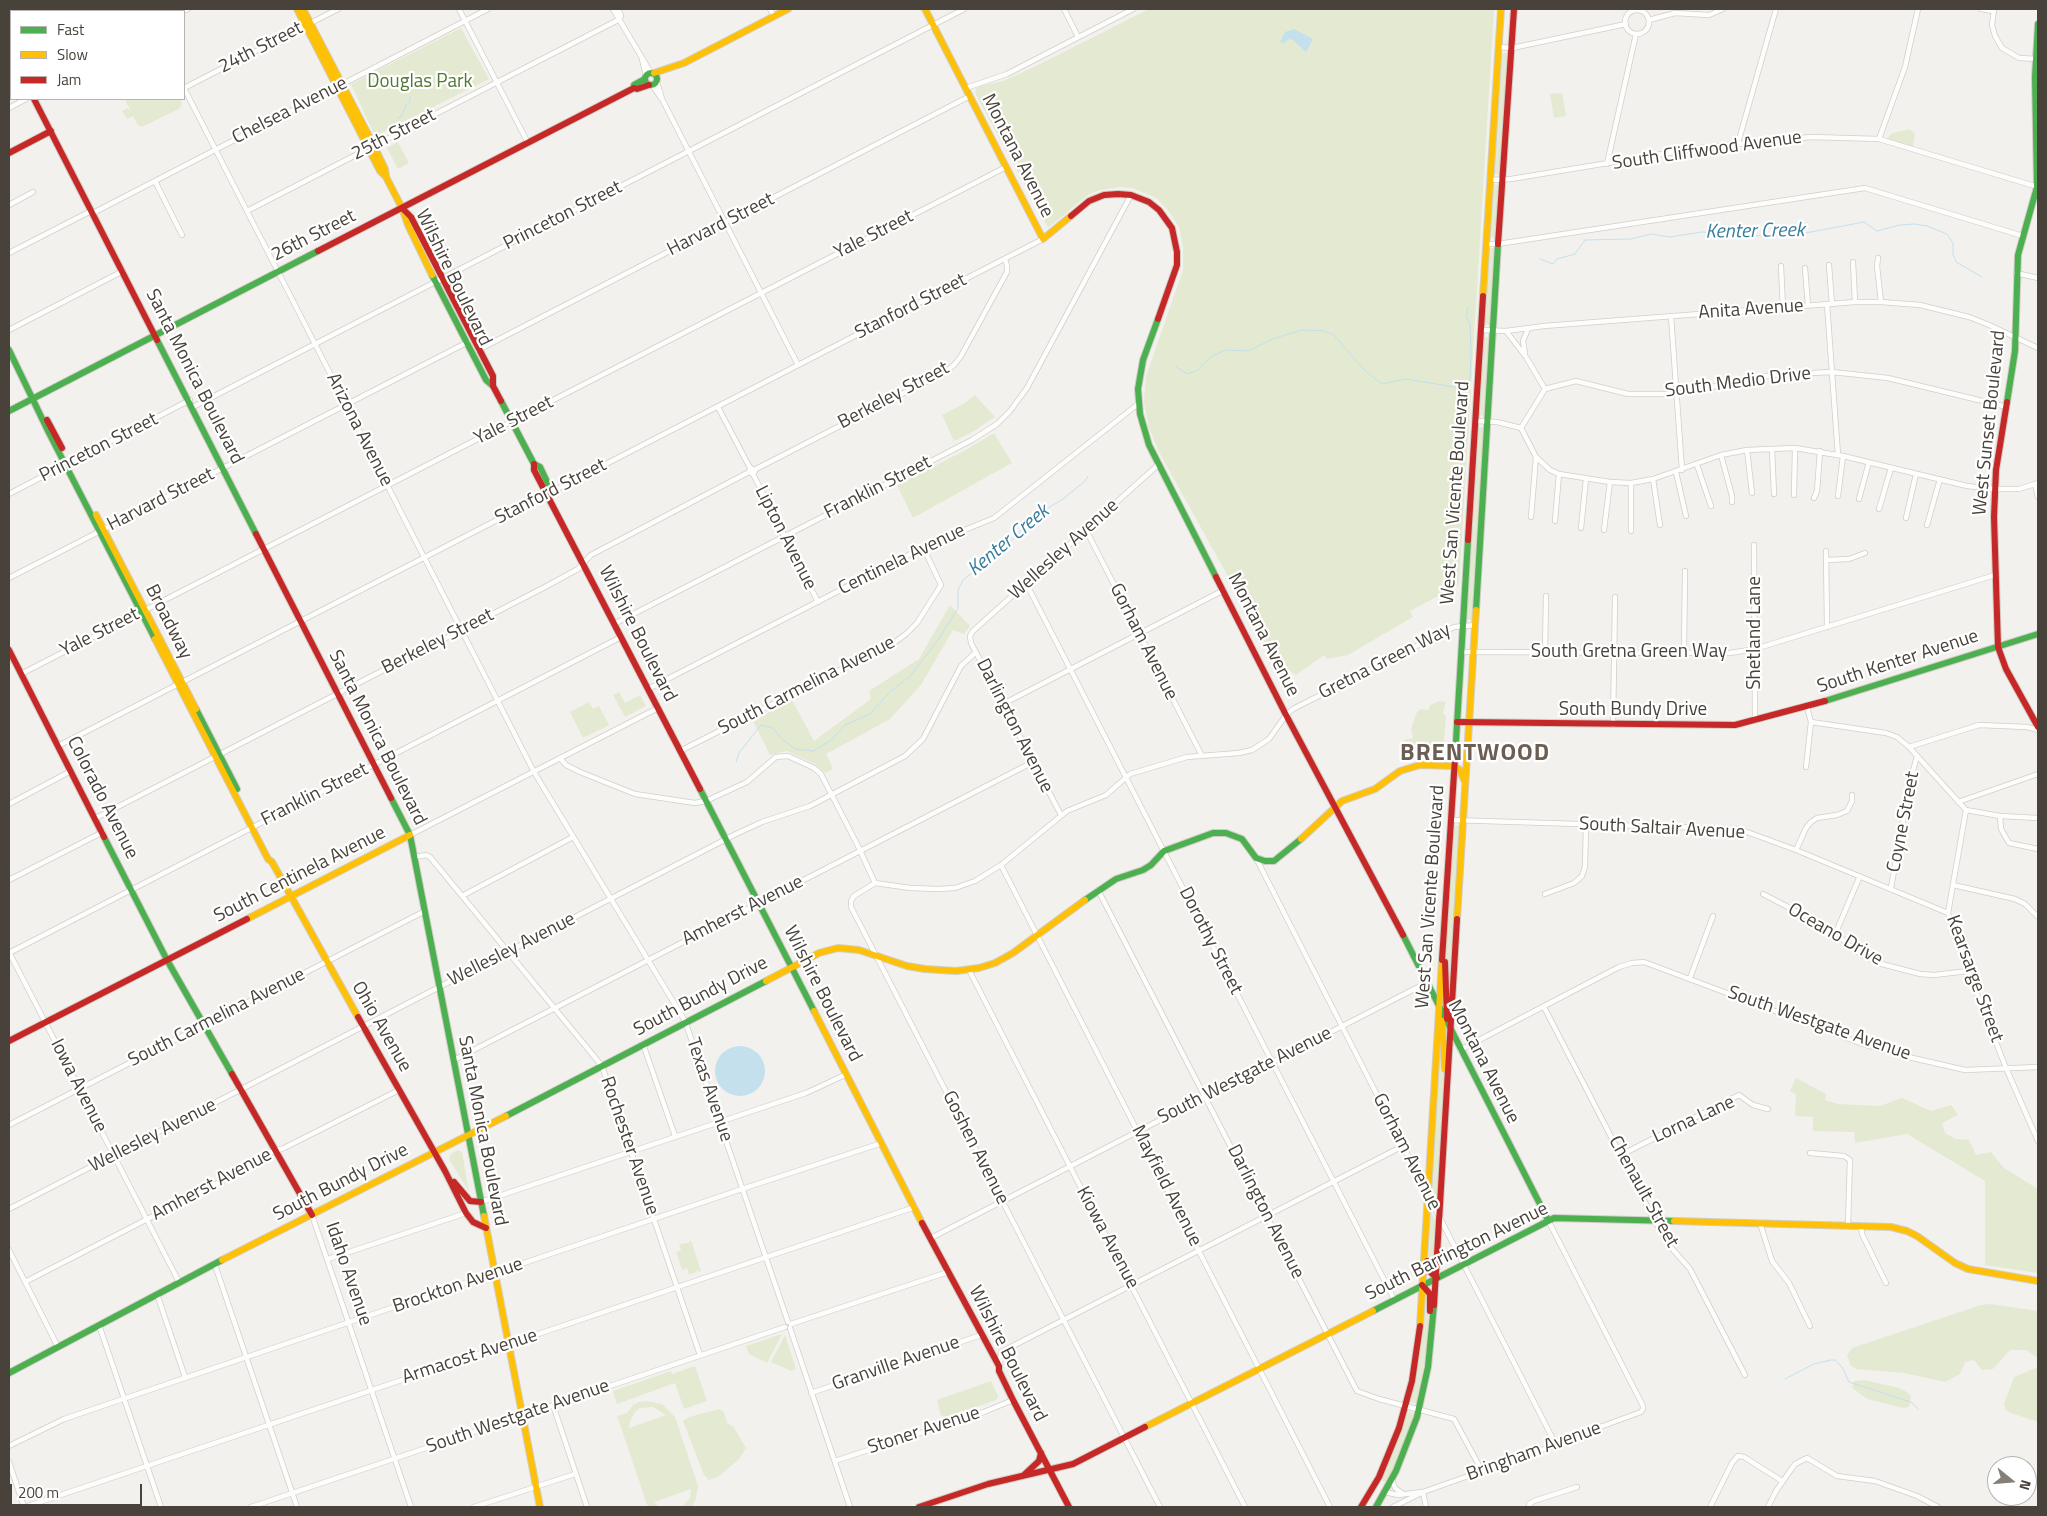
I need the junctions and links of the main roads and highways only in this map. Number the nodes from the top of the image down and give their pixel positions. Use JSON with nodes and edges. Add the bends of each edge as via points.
{"nodes":[{"id":1,"x":297,"y":9,"type":"edge"},
{"id":2,"x":303,"y":9,"type":"edge"},
{"id":3,"x":788,"y":9,"type":"edge"},
{"id":4,"x":925,"y":9,"type":"edge"},
{"id":5,"x":1501,"y":9,"type":"edge"},
{"id":6,"x":1514,"y":9,"type":"edge"},
{"id":7,"x":308,"y":24,"type":"junction"},
{"id":8,"x":2038,"y":24,"type":"edge"},
{"id":9,"x":2037,"y":59,"type":"edge"},
{"id":10,"x":35,"y":100,"type":"edge"},
{"id":11,"x":51,"y":131,"type":"junction"},
{"id":12,"x":9,"y":153,"type":"edge"},
{"id":13,"x":2038,"y":187,"type":"edge"},
{"id":14,"x":402,"y":208,"type":"junction"},
{"id":15,"x":438,"y":280,"type":"junction"},
{"id":16,"x":156,"y":335,"type":"junction"},
{"id":17,"x":9,"y":350,"type":"edge"},
{"id":18,"x":494,"y":386,"type":"junction"},
{"id":19,"x":33,"y":398,"type":"junction"},
{"id":20,"x":9,"y":411,"type":"edge"},
{"id":21,"x":2038,"y":634,"type":"edge"},
{"id":22,"x":1998,"y":647,"type":"junction"},
{"id":23,"x":9,"y":650,"type":"edge"},
{"id":24,"x":1807,"y":707,"type":"joint"},
{"id":25,"x":1457,"y":722,"type":"junction"},
{"id":26,"x":1470,"y":723,"type":"junction"},
{"id":27,"x":2038,"y":729,"type":"edge"},
{"id":28,"x":1467,"y":754,"type":"junction"},
{"id":29,"x":1454,"y":766,"type":"junction"},
{"id":30,"x":1466,"y":782,"type":"junction"},
{"id":31,"x":1334,"y":806,"type":"junction"},
{"id":32,"x":410,"y":835,"type":"junction"},
{"id":33,"x":290,"y":898,"type":"junction"},
{"id":34,"x":1442,"y":952,"type":"junction"},
{"id":35,"x":168,"y":960,"type":"junction"},
{"id":36,"x":791,"y":966,"type":"junction"},
{"id":37,"x":1439,"y":1008,"type":"junction"},
{"id":38,"x":1451,"y":1032,"type":"junction"},
{"id":39,"x":9,"y":1042,"type":"edge"},
{"id":40,"x":1447,"y":1090,"type":"junction"},
{"id":41,"x":468,"y":1134,"type":"junction"},
{"id":42,"x":435,"y":1153,"type":"junction"},
{"id":43,"x":445,"y":1171,"type":"junction"},
{"id":44,"x":481,"y":1202,"type":"junction"},
{"id":45,"x":312,"y":1215,"type":"junction"},
{"id":46,"x":1426,"y":1220,"type":"junction"},
{"id":47,"x":1548,"y":1220,"type":"junction"},
{"id":48,"x":486,"y":1228,"type":"junction"},
{"id":49,"x":1437,"y":1278,"type":"junction"},
{"id":50,"x":2038,"y":1281,"type":"edge"},
{"id":51,"x":1422,"y":1285,"type":"junction"},
{"id":52,"x":1432,"y":1334,"type":"junction"},
{"id":53,"x":9,"y":1373,"type":"edge"},
{"id":54,"x":1041,"y":1454,"type":"junction"},
{"id":55,"x":1050,"y":1470,"type":"junction"},
{"id":56,"x":1024,"y":1475,"type":"junction"},
{"id":57,"x":1379,"y":1477,"type":"junction"},
{"id":58,"x":1392,"y":1480,"type":"junction"},
{"id":59,"x":1385,"y":1492,"type":"junction"},
{"id":60,"x":1369,"y":1496,"type":"junction"},
{"id":61,"x":540,"y":1507,"type":"edge"},
{"id":62,"x":919,"y":1507,"type":"edge"},
{"id":63,"x":1069,"y":1507,"type":"edge"},
{"id":64,"x":1361,"y":1507,"type":"edge"},
{"id":65,"x":1376,"y":1507,"type":"edge"}],
"edges":[{"from":1,"to":7,"type":"main road","name":"Wilshire Boulevard"},
{"from":2,"to":7,"type":"main road","name":"Wilshire Boulevard"},
{"from":3,"to":14,"type":"main road","name":"26th Street","via":[[634,85],[634,88]]},
{"from":4,"to":31,"type":"main road","name":"Montana Avenue","via":[[1043,239],[1089,202],[1104,196],[1130,195],[1149,202],[1166,219],[1176,239],[1177,252],[1174,276],[1143,360],[1138,404],[1142,427]]},
{"from":5,"to":25,"type":"main road","name":"West San Vicente Boulevard"},
{"from":6,"to":26,"type":"main road","name":"West San Vicente Boulevard"},
{"from":7,"to":14,"type":"main road","name":"Wilshire Boulevard","via":[[380,171]]},
{"from":8,"to":9,"type":"main road","name":"West Sunset Boulevard"},
{"from":9,"to":13,"type":"main road","name":"West Sunset Boulevard"},
{"from":10,"to":11,"type":"main road","name":"Santa Monica Boulevard"},
{"from":11,"to":12,"type":"main road"},
{"from":11,"to":16,"type":"main road","name":"Santa Monica Boulevard"},
{"from":13,"to":22,"type":"main road","name":"West Sunset Boulevard","via":[[2016,273],[2016,351],[1994,489]]},
{"from":14,"to":15,"type":"main road","name":"Wilshire Boulevard","via":[[408,226]]},
{"from":14,"to":16,"type":"main road","name":"26th Street"},
{"from":15,"to":18,"type":"main road","name":"Wilshire Boulevard","via":[[474,339],[493,376]]},
{"from":15,"to":18,"type":"main road","name":"Wilshire Boulevard","via":[[486,380]]},
{"from":16,"to":19,"type":"main road","name":"26th Street"},
{"from":16,"to":32,"type":"main road","name":"Santa Monica Boulevard"},
{"from":17,"to":19,"type":"main road","name":"Broadway"},
{"from":18,"to":36,"type":"main road","name":"Wilshire Boulevard","via":[[534,464],[534,470]]},
{"from":19,"to":20,"type":"main road","name":"26th Street"},
{"from":19,"to":33,"type":"main road","name":"Broadway"},
{"from":21,"to":22,"type":"main road","name":"South Kenter Avenue"},
{"from":22,"to":24,"type":"main road","name":"South Kenter Avenue"},
{"from":22,"to":27,"type":"main road","name":"West Sunset Boulevard"},
{"from":23,"to":35,"type":"main road","name":"Colorado Avenue"},
{"from":24,"to":26,"type":"main road","name":"South Bundy Drive","via":[[1728,726]]},
{"from":25,"to":26,"type":"main road","name":"South Bundy Drive"},
{"from":25,"to":29,"type":"main road","name":"West San Vicente Boulevard"},
{"from":26,"to":28,"type":"main road","name":"West San Vicente Boulevard"},
{"from":28,"to":29,"type":"main road","via":[[1460,764]]},
{"from":28,"to":30,"type":"main road","name":"West San Vicente Boulevard"},
{"from":29,"to":30,"type":"main road"},
{"from":29,"to":31,"type":"main road","via":[[1410,767],[1375,789]]},
{"from":29,"to":34,"type":"main road","name":"West San Vicente Boulevard"},
{"from":30,"to":38,"type":"main road","name":"West San Vicente Boulevard"},
{"from":31,"to":36,"type":"main road","name":"South Bundy Drive","via":[[1274,861],[1256,858],[1242,839],[1226,833],[1213,833],[1174,846],[1143,870],[1116,879],[1098,890],[1002,960],[969,970],[915,967],[859,950],[838,948]]},
{"from":31,"to":37,"type":"main road","name":"Montana Avenue"},
{"from":32,"to":33,"type":"main road","name":"South Centinela Avenue"},
{"from":32,"to":41,"type":"main road","name":"Santa Monica Boulevard"},
{"from":33,"to":35,"type":"main road","name":"South Centinela Avenue"},
{"from":33,"to":42,"type":"main road","name":"Ohio Avenue"},
{"from":34,"to":37,"type":"main road","name":"West San Vicente Boulevard"},
{"from":34,"to":38,"type":"main road","via":[[1446,967],[1446,1015]]},
{"from":35,"to":39,"type":"main road","name":"South Centinela Avenue"},
{"from":35,"to":45,"type":"main road","name":"Idaho Avenue"},
{"from":36,"to":41,"type":"main road","name":"South Bundy Drive"},
{"from":36,"to":54,"type":"main road","name":"Wilshire Boulevard","via":[[948,1272],[1000,1366],[999,1371]]},
{"from":37,"to":38,"type":"main road","name":"Montana Avenue"},
{"from":37,"to":40,"type":"main road"},
{"from":37,"to":46,"type":"main road","name":"West San Vicente Boulevard"},
{"from":38,"to":40,"type":"main road","name":"West San Vicente Boulevard"},
{"from":38,"to":47,"type":"main road","name":"Montana Avenue"},
{"from":40,"to":49,"type":"main road","name":"West San Vicente Boulevard"},
{"from":41,"to":42,"type":"main road","name":"South Bundy Drive"},
{"from":41,"to":44,"type":"main road","name":"Santa Monica Boulevard"},
{"from":42,"to":43,"type":"main road","name":"Ohio Avenue"},
{"from":42,"to":45,"type":"main road","name":"South Bundy Drive"},
{"from":43,"to":44,"type":"main road","name":"Ohio Avenue","via":[[470,1201]]},
{"from":43,"to":48,"type":"main road","name":"Ohio Avenue","via":[[473,1222]]},
{"from":44,"to":48,"type":"main road","name":"Santa Monica Boulevard"},
{"from":45,"to":53,"type":"main road","name":"South Bundy Drive"},
{"from":46,"to":49,"type":"main road","via":[[1428,1268]]},
{"from":46,"to":51,"type":"main road","name":"West San Vicente Boulevard"},
{"from":47,"to":49,"type":"main road","name":"South Barrington Avenue"},
{"from":47,"to":50,"type":"main road","name":"South Barrington Avenue","via":[[1568,1217],[1891,1227],[1926,1241],[1968,1269]]},
{"from":48,"to":61,"type":"main road","name":"Santa Monica Boulevard"},
{"from":49,"to":51,"type":"main road","name":"South Barrington Avenue"},
{"from":49,"to":52,"type":"main road","name":"West San Vicente Boulevard"},
{"from":51,"to":52,"type":"main road","via":[[1431,1297]]},
{"from":51,"to":55,"type":"main road","name":"South Barrington Avenue","via":[[1073,1464]]},
{"from":51,"to":57,"type":"main road","name":"West San Vicente Boulevard","via":[[1416,1362],[1406,1406]]},
{"from":52,"to":58,"type":"main road","name":"West San Vicente Boulevard","via":[[1419,1409]]},
{"from":54,"to":55,"type":"main road","name":"Wilshire Boulevard"},
{"from":54,"to":56,"type":"main road","via":[[1039,1461]]},
{"from":55,"to":56,"type":"main road","name":"South Barrington Avenue"},
{"from":55,"to":63,"type":"main road","name":"Wilshire Boulevard"},
{"from":56,"to":62,"type":"main road","name":"South Barrington Avenue"},
{"from":57,"to":58,"type":"main road","via":[[1384,1484]]},
{"from":57,"to":60,"type":"main road","name":"West San Vicente Boulevard"},
{"from":58,"to":59,"type":"main road","name":"West San Vicente Boulevard"},
{"from":59,"to":60,"type":"main road","via":[[1378,1491]]},
{"from":59,"to":65,"type":"main road","name":"West San Vicente Boulevard"},
{"from":60,"to":64,"type":"main road","name":"West San Vicente Boulevard"}]}
